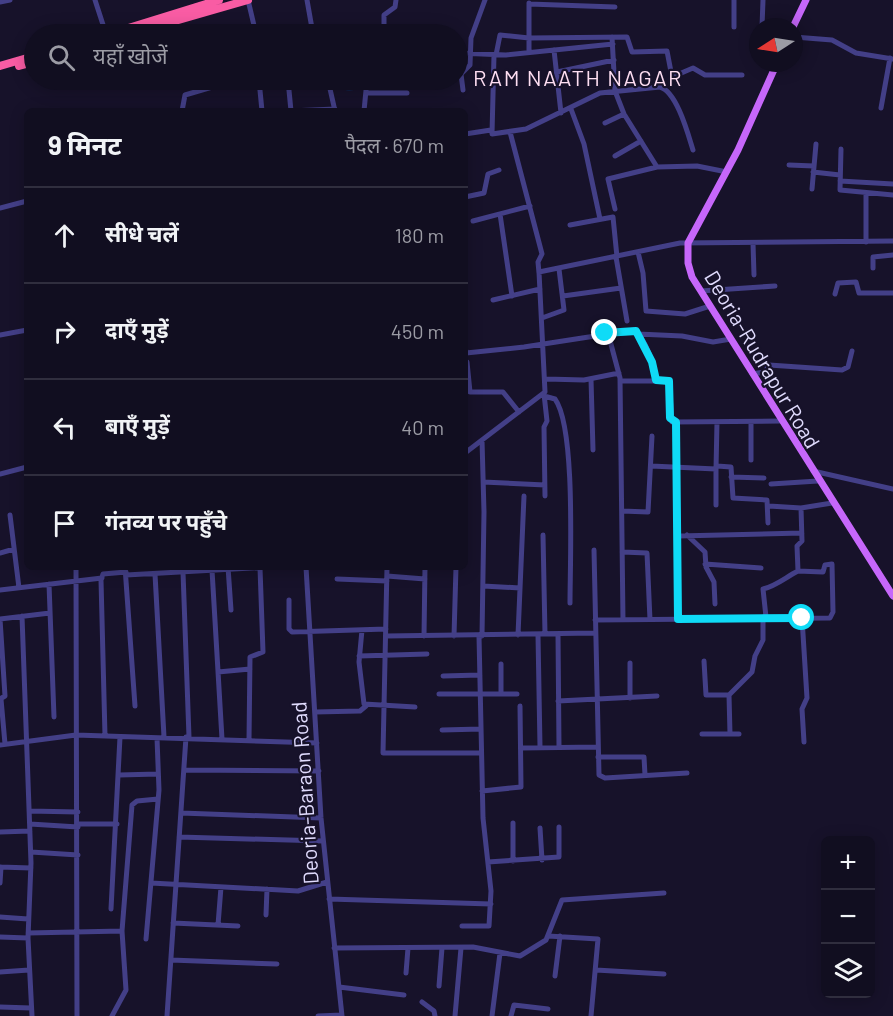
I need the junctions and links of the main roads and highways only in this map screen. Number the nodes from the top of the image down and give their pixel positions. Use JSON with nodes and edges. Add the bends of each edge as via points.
{"nodes":[{"id":1,"x":219,"y":0,"type":"edge"},
{"id":2,"x":248,"y":0,"type":"edge"},
{"id":3,"x":806,"y":0,"type":"edge"},
{"id":4,"x":797,"y":18,"type":"edge"},
{"id":5,"x":141,"y":24,"type":"edge"},
{"id":6,"x":165,"y":24,"type":"edge"},
{"id":7,"x":24,"y":59,"type":"edge"},
{"id":8,"x":24,"y":65,"type":"edge"},
{"id":9,"x":0,"y":66,"type":"edge"},
{"id":10,"x":0,"y":71,"type":"edge"},
{"id":11,"x":773,"y":72,"type":"edge"},
{"id":12,"x":893,"y":596,"type":"edge"}],
"edges":[{"from":1,"to":5,"type":"highway"},
{"from":2,"to":6,"type":"highway"},
{"from":3,"to":4,"type":"main road"},
{"from":7,"to":9,"type":"highway"},
{"from":8,"to":10,"type":"highway"},
{"from":11,"to":12,"type":"main road","name":"Deoria-Rudrapur Road","via":[[688,243],[688,263],[692,277]]}]}
